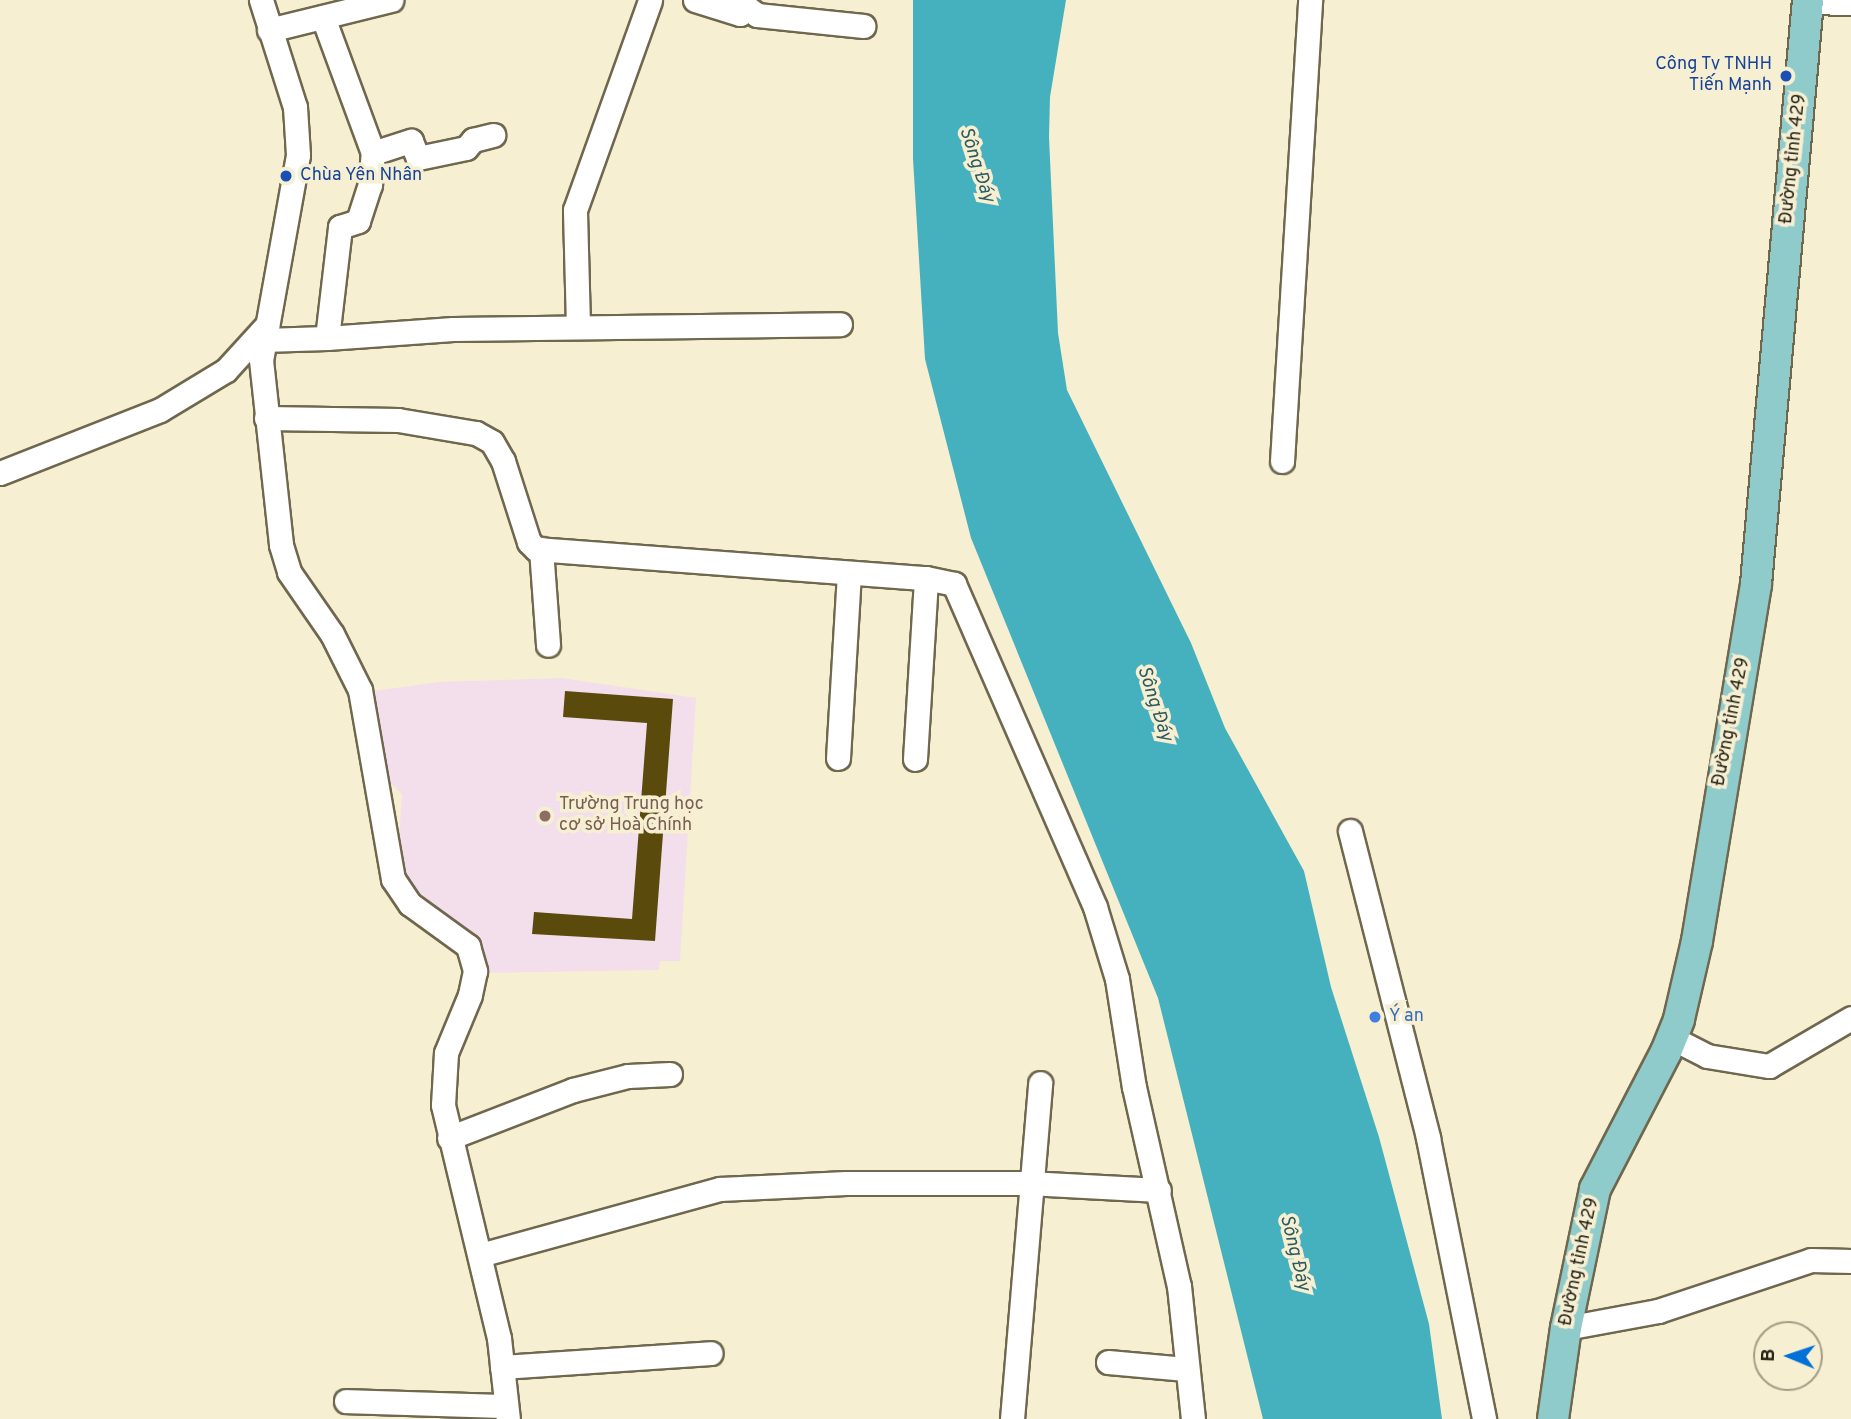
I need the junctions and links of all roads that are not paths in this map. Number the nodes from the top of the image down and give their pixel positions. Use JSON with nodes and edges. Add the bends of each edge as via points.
{"nodes":[{"id":1,"x":261,"y":0,"type":"edge"},
{"id":2,"x":650,"y":0,"type":"edge"},
{"id":3,"x":695,"y":0,"type":"edge"},
{"id":4,"x":1310,"y":0,"type":"edge"},
{"id":5,"x":386,"y":1,"type":"edge"},
{"id":6,"x":741,"y":1,"type":"edge"},
{"id":7,"x":1807,"y":1,"type":"edge"},
{"id":8,"x":1851,"y":3,"type":"edge"},
{"id":9,"x":323,"y":17,"type":"junction"},
{"id":10,"x":863,"y":26,"type":"dead end"},
{"id":11,"x":269,"y":30,"type":"junction"},
{"id":12,"x":493,"y":135,"type":"dead end"},
{"id":13,"x":373,"y":153,"type":"junction"},
{"id":14,"x":841,"y":324,"type":"dead end"},
{"id":15,"x":578,"y":326,"type":"junction"},
{"id":16,"x":266,"y":331,"type":"junction"},
{"id":17,"x":327,"y":338,"type":"junction"},
{"id":18,"x":266,"y":418,"type":"junction"},
{"id":19,"x":1282,"y":461,"type":"dead end"},
{"id":20,"x":0,"y":473,"type":"edge"},
{"id":21,"x":541,"y":550,"type":"junction"},
{"id":22,"x":849,"y":573,"type":"junction"},
{"id":23,"x":926,"y":578,"type":"junction"},
{"id":24,"x":548,"y":645,"type":"dead end"},
{"id":25,"x":838,"y":758,"type":"dead end"},
{"id":26,"x":915,"y":759,"type":"dead end"},
{"id":27,"x":1350,"y":831,"type":"dead end"},
{"id":28,"x":1851,"y":1018,"type":"edge"},
{"id":29,"x":1672,"y":1038,"type":"junction"},
{"id":30,"x":670,"y":1074,"type":"dead end"},
{"id":31,"x":1040,"y":1083,"type":"dead end"},
{"id":32,"x":449,"y":1138,"type":"junction"},
{"id":33,"x":1028,"y":1183,"type":"junction"},
{"id":34,"x":1158,"y":1190,"type":"junction"},
{"id":35,"x":480,"y":1255,"type":"junction"},
{"id":36,"x":1851,"y":1261,"type":"edge"},
{"id":37,"x":1566,"y":1328,"type":"junction"},
{"id":38,"x":711,"y":1353,"type":"dead end"},
{"id":39,"x":1108,"y":1362,"type":"dead end"},
{"id":40,"x":502,"y":1367,"type":"junction"},
{"id":41,"x":1186,"y":1369,"type":"junction"},
{"id":42,"x":346,"y":1401,"type":"dead end"},
{"id":43,"x":507,"y":1413,"type":"edge"},
{"id":44,"x":1012,"y":1419,"type":"edge"},
{"id":45,"x":1193,"y":1419,"type":"edge"},
{"id":46,"x":1484,"y":1419,"type":"edge"},
{"id":47,"x":1553,"y":1419,"type":"edge"}],
"edges":[{"from":1,"to":11,"type":"street"},
{"from":2,"to":15,"type":"street","via":[[575,209]]},
{"from":3,"to":6,"type":"street","via":[[740,13]]},
{"from":4,"to":19,"type":"street"},
{"from":5,"to":9,"type":"street"},
{"from":6,"to":10,"type":"street","via":[[757,15]]},
{"from":7,"to":8,"type":"street"},
{"from":7,"to":29,"type":"main road","name":"Đường tỉnh 429","via":[[1756,584],[1697,941]]},
{"from":9,"to":11,"type":"street"},
{"from":9,"to":13,"type":"street"},
{"from":11,"to":16,"type":"street","via":[[295,107],[298,155]]},
{"from":12,"to":13,"type":"street","via":[[473,140],[466,148],[418,158],[411,141]]},
{"from":13,"to":17,"type":"street","via":[[370,185],[358,221],[340,227]]},
{"from":14,"to":15,"type":"street"},
{"from":15,"to":17,"type":"street"},
{"from":16,"to":17,"type":"street"},
{"from":16,"to":18,"type":"street"},
{"from":16,"to":20,"type":"street","via":[[226,370],[160,410]]},
{"from":18,"to":21,"type":"street","via":[[398,419],[476,433],[492,442],[503,461],[529,542]]},
{"from":18,"to":32,"type":"street","via":[[281,545],[289,572],[332,634],[360,690],[393,879],[411,904],[468,946],[475,971],[446,1053],[443,1105]]},
{"from":21,"to":22,"type":"street"},
{"from":21,"to":24,"type":"street"},
{"from":22,"to":23,"type":"street"},
{"from":22,"to":25,"type":"street"},
{"from":23,"to":26,"type":"street"},
{"from":23,"to":34,"type":"street","via":[[950,581],[956,588],[1095,907],[1117,979],[1134,1087]]},
{"from":27,"to":46,"type":"street","via":[[1428,1138]]},
{"from":28,"to":29,"type":"street","via":[[1769,1066],[1707,1056]]},
{"from":29,"to":37,"type":"main road","name":"Đường tỉnh 429","via":[[1595,1189]]},
{"from":30,"to":32,"type":"street","via":[[628,1076],[573,1090]]},
{"from":31,"to":33,"type":"street"},
{"from":32,"to":35,"type":"street"},
{"from":33,"to":34,"type":"street"},
{"from":33,"to":35,"type":"street","via":[[835,1183],[698,1192]]},
{"from":33,"to":44,"type":"street"},
{"from":34,"to":41,"type":"street","via":[[1179,1286]]},
{"from":35,"to":40,"type":"street"},
{"from":36,"to":37,"type":"street","via":[[1811,1260],[1658,1311]]},
{"from":37,"to":47,"type":"main road","name":"Đường tỉnh 429"},
{"from":38,"to":40,"type":"street"},
{"from":39,"to":41,"type":"street"},
{"from":40,"to":43,"type":"street"},
{"from":41,"to":45,"type":"street"},
{"from":42,"to":43,"type":"street"}]}
